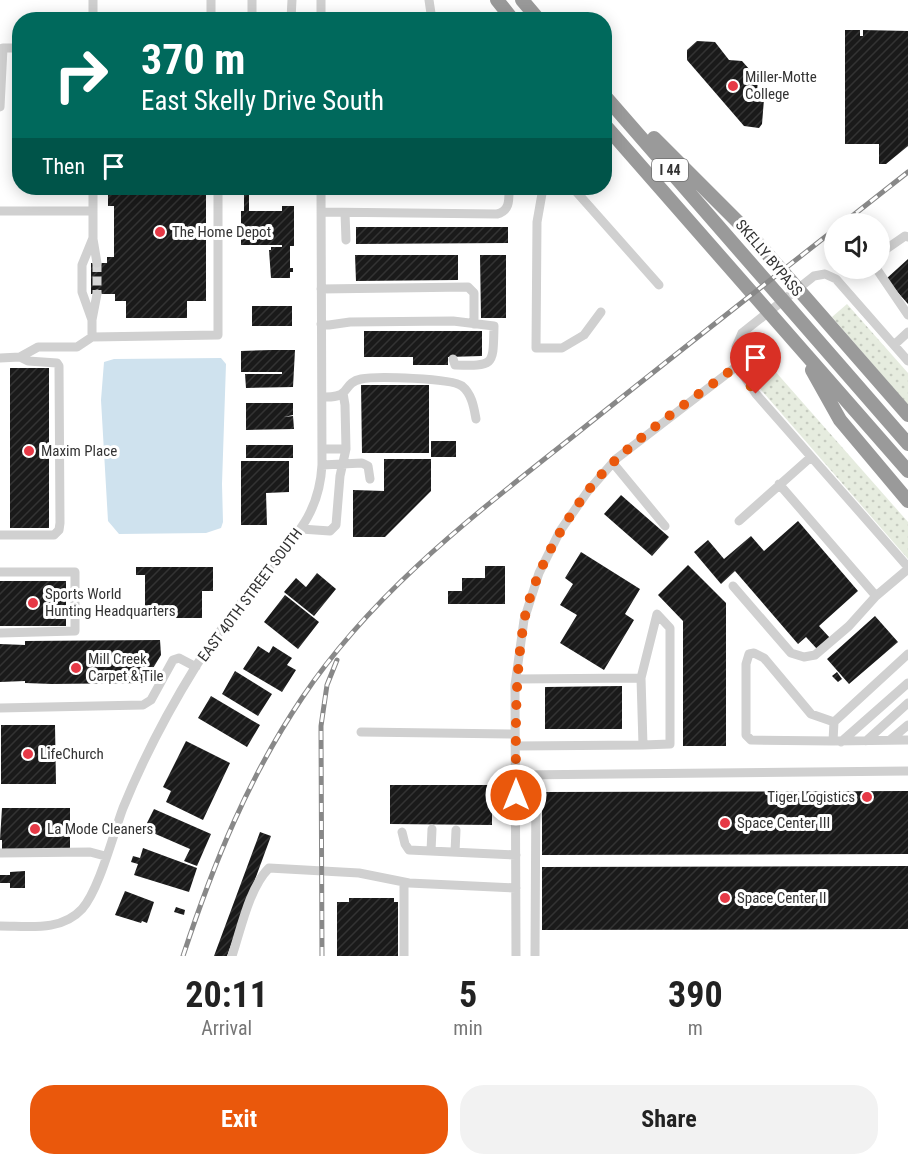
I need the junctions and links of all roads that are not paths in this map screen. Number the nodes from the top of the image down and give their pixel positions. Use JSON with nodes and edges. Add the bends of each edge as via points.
{"nodes":[{"id":1,"x":496,"y":0,"type":"edge"},
{"id":2,"x":522,"y":0,"type":"edge"},
{"id":3,"x":506,"y":12,"type":"edge"},
{"id":4,"x":532,"y":12,"type":"edge"},
{"id":5,"x":12,"y":48,"type":"edge"},
{"id":6,"x":612,"y":98,"type":"edge"},
{"id":7,"x":612,"y":104,"type":"edge"},
{"id":8,"x":0,"y":107,"type":"edge"},
{"id":9,"x":612,"y":133,"type":"edge"},
{"id":10,"x":93,"y":195,"type":"edge"},
{"id":11,"x":218,"y":195,"type":"edge"},
{"id":12,"x":321,"y":195,"type":"edge"},
{"id":13,"x":508,"y":195,"type":"edge"},
{"id":14,"x":542,"y":195,"type":"edge"},
{"id":15,"x":579,"y":195,"type":"edge"},
{"id":16,"x":0,"y":211,"type":"edge"},
{"id":17,"x":93,"y":211,"type":"junction"},
{"id":18,"x":321,"y":212,"type":"junction"},
{"id":19,"x":345,"y":213,"type":"junction"},
{"id":20,"x":908,"y":237,"type":"edge"},
{"id":21,"x":93,"y":238,"type":"junction"},
{"id":22,"x":346,"y":240,"type":"dead end"},
{"id":23,"x":890,"y":246,"type":"edge"},
{"id":24,"x":97,"y":263,"type":"tunnel mouth"},
{"id":25,"x":883,"y":279,"type":"edge"},
{"id":26,"x":659,"y":285,"type":"dead end"},
{"id":27,"x":321,"y":289,"type":"junction"},
{"id":28,"x":97,"y":294,"type":"tunnel mouth"},
{"id":29,"x":601,"y":312,"type":"dead end"},
{"id":30,"x":908,"y":315,"type":"edge"},
{"id":31,"x":92,"y":320,"type":"junction"},
{"id":32,"x":321,"y":324,"type":"junction"},
{"id":33,"x":474,"y":324,"type":"junction"},
{"id":34,"x":908,"y":332,"type":"edge"},
{"id":35,"x":92,"y":337,"type":"junction"},
{"id":36,"x":798,"y":345,"type":"junction"},
{"id":37,"x":894,"y":345,"type":"junction"},
{"id":38,"x":20,"y":357,"type":"junction"},
{"id":39,"x":0,"y":358,"type":"edge"},
{"id":40,"x":453,"y":359,"type":"dead end"},
{"id":41,"x":908,"y":361,"type":"edge"},
{"id":42,"x":737,"y":366,"type":"junction"},
{"id":43,"x":343,"y":393,"type":"junction"},
{"id":44,"x":322,"y":397,"type":"junction"},
{"id":45,"x":908,"y":415,"type":"edge"},
{"id":46,"x":476,"y":419,"type":"dead end"},
{"id":47,"x":908,"y":444,"type":"edge"},
{"id":48,"x":322,"y":449,"type":"junction"},
{"id":49,"x":346,"y":449,"type":"junction"},
{"id":50,"x":811,"y":457,"type":"junction"},
{"id":51,"x":343,"y":463,"type":"junction"},
{"id":52,"x":613,"y":463,"type":"junction"},
{"id":53,"x":322,"y":465,"type":"junction"},
{"id":54,"x":908,"y":471,"type":"edge"},
{"id":55,"x":370,"y":479,"type":"dead end"},
{"id":56,"x":779,"y":484,"type":"junction"},
{"id":57,"x":320,"y":485,"type":"junction"},
{"id":58,"x":339,"y":487,"type":"junction"},
{"id":59,"x":908,"y":501,"type":"edge"},
{"id":60,"x":739,"y":521,"type":"dead end"},
{"id":61,"x":665,"y":526,"type":"dead end"},
{"id":62,"x":301,"y":530,"type":"junction"},
{"id":63,"x":0,"y":535,"type":"edge"},
{"id":64,"x":908,"y":568,"type":"edge"},
{"id":65,"x":0,"y":572,"type":"edge"},
{"id":66,"x":733,"y":586,"type":"dead end"},
{"id":67,"x":876,"y":596,"type":"junction"},
{"id":68,"x":0,"y":633,"type":"edge"},
{"id":69,"x":908,"y":654,"type":"edge"},
{"id":70,"x":196,"y":667,"type":"junction"},
{"id":71,"x":641,"y":678,"type":"junction"},
{"id":72,"x":516,"y":679,"type":"junction"},
{"id":73,"x":908,"y":683,"type":"edge"},
{"id":74,"x":908,"y":703,"type":"edge"},
{"id":75,"x":0,"y":708,"type":"edge"},
{"id":76,"x":834,"y":722,"type":"junction"},
{"id":77,"x":908,"y":725,"type":"edge"},
{"id":78,"x":361,"y":732,"type":"dead end"},
{"id":79,"x":515,"y":734,"type":"junction"},
{"id":80,"x":890,"y":740,"type":"junction"},
{"id":81,"x":908,"y":740,"type":"edge"},
{"id":82,"x":866,"y":741,"type":"junction"},
{"id":83,"x":837,"y":742,"type":"junction"},
{"id":84,"x":643,"y":745,"type":"junction"},
{"id":85,"x":515,"y":746,"type":"junction"},
{"id":86,"x":908,"y":771,"type":"edge"},
{"id":87,"x":516,"y":775,"type":"junction"},
{"id":88,"x":536,"y":775,"type":"junction"},
{"id":89,"x":432,"y":829,"type":"dead end"},
{"id":90,"x":456,"y":830,"type":"dead end"},
{"id":91,"x":402,"y":832,"type":"dead end"},
{"id":92,"x":430,"y":851,"type":"junction"},
{"id":93,"x":455,"y":852,"type":"junction"},
{"id":94,"x":0,"y":853,"type":"edge"},
{"id":95,"x":516,"y":855,"type":"junction"},
{"id":96,"x":105,"y":856,"type":"junction"},
{"id":97,"x":404,"y":882,"type":"junction"},
{"id":98,"x":516,"y":888,"type":"junction"},
{"id":99,"x":0,"y":926,"type":"edge"},
{"id":100,"x":232,"y":956,"type":"edge"},
{"id":101,"x":404,"y":956,"type":"edge"},
{"id":102,"x":516,"y":956,"type":"edge"},
{"id":103,"x":535,"y":956,"type":"edge"}],
"edges":[{"from":1,"to":3,"type":"highway"},
{"from":2,"to":4,"type":"highway"},
{"from":5,"to":8,"type":"street","via":[[3,48]]},
{"from":6,"to":45,"type":"highway","via":[[749,233]]},
{"from":7,"to":47,"type":"highway","name":"SKELLY BYPASS","number":"I 44"},
{"from":9,"to":36,"type":"highway","number":"I 44"},
{"from":10,"to":17,"type":"street"},
{"from":11,"to":35,"type":"street","via":[[218,336]]},
{"from":12,"to":18,"type":"street","name":"EAST 40TH STREET SOUTH"},
{"from":13,"to":19,"type":"street","via":[[507,208],[497,214]]},
{"from":14,"to":29,"type":"street","via":[[537,222],[536,348],[562,348],[584,335]]},
{"from":15,"to":26,"type":"street"},
{"from":16,"to":17,"type":"street"},
{"from":17,"to":21,"type":"street"},
{"from":18,"to":19,"type":"street"},
{"from":18,"to":27,"type":"street","name":"EAST 40TH STREET SOUTH"},
{"from":19,"to":22,"type":"street"},
{"from":20,"to":23,"type":"street"},
{"from":21,"to":24,"type":"street"},
{"from":21,"to":31,"type":"street","via":[[82,266],[82,292]]},
{"from":25,"to":30,"type":"street"},
{"from":27,"to":32,"type":"street","name":"EAST 40TH STREET SOUTH"},
{"from":27,"to":33,"type":"street","via":[[468,287],[474,293]]},
{"from":28,"to":31,"type":"street"},
{"from":31,"to":35,"type":"street"},
{"from":32,"to":33,"type":"street"},
{"from":32,"to":44,"type":"street","name":"EAST 40TH STREET SOUTH"},
{"from":33,"to":40,"type":"street","via":[[494,326],[494,355],[482,366],[455,365]]},
{"from":34,"to":37,"type":"street"},
{"from":35,"to":38,"type":"street","via":[[77,347],[38,347]]},
{"from":36,"to":54,"type":"highway","number":"I 44"},
{"from":36,"to":59,"type":"highway","via":[[840,420]]},
{"from":37,"to":41,"type":"street"},
{"from":37,"to":42,"type":"street","via":[[836,279],[825,274],[814,276],[742,333],[736,347]]},
{"from":38,"to":39,"type":"street"},
{"from":38,"to":63,"type":"street","via":[[28,362],[59,366],[60,523],[54,535]]},
{"from":42,"to":50,"type":"street"},
{"from":42,"to":52,"type":"street"},
{"from":43,"to":44,"type":"street"},
{"from":43,"to":46,"type":"street","via":[[350,382],[361,379],[445,381],[461,385],[472,400]]},
{"from":43,"to":49,"type":"street"},
{"from":44,"to":48,"type":"street","name":"EAST 40TH STREET SOUTH"},
{"from":48,"to":49,"type":"street"},
{"from":48,"to":53,"type":"street","name":"EAST 40TH STREET SOUTH"},
{"from":49,"to":51,"type":"street"},
{"from":50,"to":56,"type":"street"},
{"from":50,"to":64,"type":"street"},
{"from":51,"to":53,"type":"street"},
{"from":51,"to":55,"type":"street","via":[[368,466]]},
{"from":51,"to":58,"type":"street"},
{"from":52,"to":61,"type":"street"},
{"from":52,"to":72,"type":"street","via":[[560,531],[539,573],[524,620]]},
{"from":53,"to":57,"type":"street","name":"EAST 40TH STREET SOUTH"},
{"from":56,"to":60,"type":"street"},
{"from":56,"to":67,"type":"street"},
{"from":57,"to":58,"type":"street"},
{"from":57,"to":62,"type":"street","name":"EAST 40TH STREET SOUTH"},
{"from":58,"to":62,"type":"street","via":[[334,529]]},
{"from":62,"to":70,"type":"street","name":"EAST 40TH STREET SOUTH","via":[[237,608]]},
{"from":64,"to":67,"type":"street"},
{"from":65,"to":68,"type":"street","via":[[75,572],[75,631]]},
{"from":66,"to":67,"type":"street","via":[[791,653],[804,657],[815,654],[849,626]]},
{"from":69,"to":76,"type":"street"},
{"from":70,"to":75,"type":"street","via":[[178,658],[173,660],[151,700],[143,705]]},
{"from":70,"to":96,"type":"street","name":"EAST 40TH STREET SOUTH","via":[[153,742]]},
{"from":71,"to":72,"type":"street"},
{"from":71,"to":84,"type":"street"},
{"from":71,"to":84,"type":"street","via":[[657,614],[670,628],[670,744]]},
{"from":72,"to":79,"type":"street"},
{"from":73,"to":83,"type":"street"},
{"from":74,"to":82,"type":"street"},
{"from":76,"to":83,"type":"street"},
{"from":76,"to":83,"type":"street","via":[[811,714],[764,658],[749,654],[747,738]]},
{"from":77,"to":80,"type":"street"},
{"from":78,"to":79,"type":"street"},
{"from":79,"to":85,"type":"street"},
{"from":80,"to":81,"type":"street"},
{"from":80,"to":82,"type":"street"},
{"from":82,"to":83,"type":"street"},
{"from":84,"to":85,"type":"street"},
{"from":85,"to":87,"type":"street"},
{"from":86,"to":88,"type":"street"},
{"from":87,"to":88,"type":"street"},
{"from":87,"to":95,"type":"street"},
{"from":88,"to":103,"type":"street"},
{"from":89,"to":92,"type":"street"},
{"from":90,"to":93,"type":"street"},
{"from":91,"to":92,"type":"street","via":[[409,850]]},
{"from":92,"to":93,"type":"street"},
{"from":93,"to":95,"type":"street"},
{"from":94,"to":96,"type":"street","via":[[90,852]]},
{"from":95,"to":98,"type":"street"},
{"from":96,"to":99,"type":"street","name":"EAST 40TH STREET SOUTH","via":[[95,888],[83,908],[69,919],[57,925]]},
{"from":97,"to":98,"type":"street"},
{"from":97,"to":100,"type":"street","via":[[359,873],[269,868],[254,890]]},
{"from":97,"to":101,"type":"street"},
{"from":98,"to":102,"type":"street"}]}
